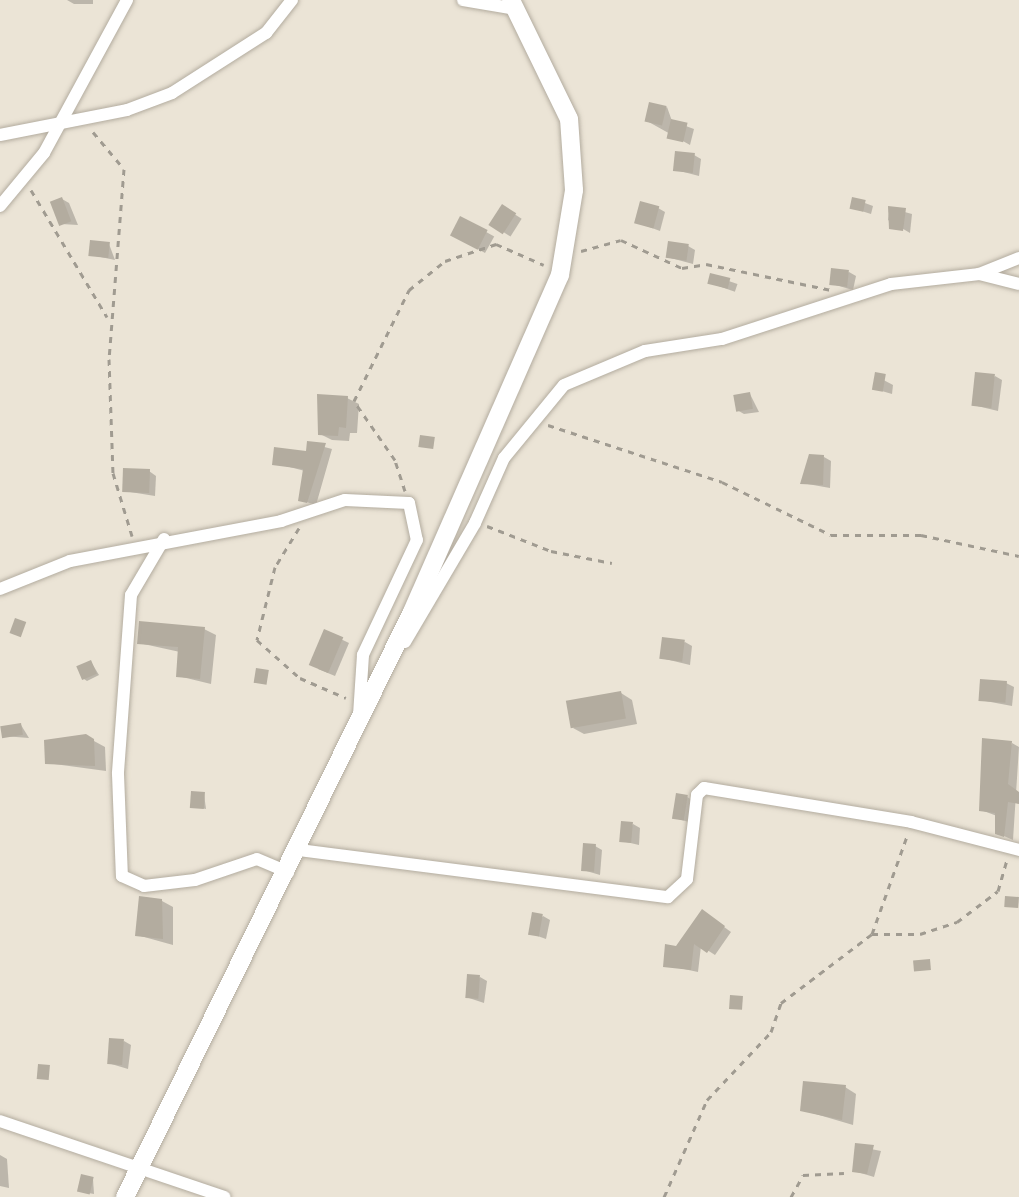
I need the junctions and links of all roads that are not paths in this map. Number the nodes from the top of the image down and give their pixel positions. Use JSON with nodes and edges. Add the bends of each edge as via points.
{"nodes":[{"id":1,"x":127,"y":0,"type":"edge"},
{"id":2,"x":292,"y":0,"type":"edge"},
{"id":3,"x":463,"y":0,"type":"edge"},
{"id":4,"x":513,"y":5,"type":"edge"},
{"id":5,"x":60,"y":124,"type":"junction"},
{"id":6,"x":0,"y":135,"type":"edge"},
{"id":7,"x":0,"y":206,"type":"edge"},
{"id":8,"x":1019,"y":258,"type":"edge"},
{"id":9,"x":979,"y":274,"type":"junction"},
{"id":10,"x":1019,"y":284,"type":"edge"},
{"id":11,"x":164,"y":539,"type":"junction"},
{"id":12,"x":0,"y":589,"type":"edge"},
{"id":13,"x":388,"y":662,"type":"junction"},
{"id":14,"x":360,"y":713,"type":"junction"},
{"id":15,"x":1014,"y":849,"type":"edge"},
{"id":16,"x":299,"y":850,"type":"junction"},
{"id":17,"x":288,"y":872,"type":"junction"},
{"id":18,"x":0,"y":1121,"type":"edge"},
{"id":19,"x":139,"y":1168,"type":"junction"},
{"id":20,"x":125,"y":1197,"type":"edge"},
{"id":21,"x":224,"y":1197,"type":"edge"}],
"edges":[{"from":1,"to":5,"type":"street"},
{"from":2,"to":5,"type":"street","via":[[266,33],[172,93]]},
{"from":3,"to":4,"type":"street"},
{"from":4,"to":13,"type":"street","via":[[569,119],[574,190],[565,254]]},
{"from":5,"to":6,"type":"street"},
{"from":5,"to":7,"type":"street","via":[[24,180]]},
{"from":8,"to":9,"type":"street"},
{"from":9,"to":10,"type":"street"},
{"from":9,"to":13,"type":"street","via":[[859,293],[722,339],[597,368],[564,385],[524,427],[475,523]]},
{"from":11,"to":12,"type":"street"},
{"from":11,"to":14,"type":"street","via":[[368,497],[409,503],[417,540],[363,655]]},
{"from":11,"to":17,"type":"street","via":[[131,595],[117,786],[122,876],[144,886],[195,880],[257,859]]},
{"from":13,"to":14,"type":"street"},
{"from":14,"to":16,"type":"street"},
{"from":15,"to":16,"type":"street","via":[[911,822],[701,789],[687,879],[668,897]]},
{"from":16,"to":17,"type":"street"},
{"from":17,"to":19,"type":"street"},
{"from":18,"to":19,"type":"street"},
{"from":19,"to":20,"type":"street"},
{"from":19,"to":21,"type":"street"}]}
